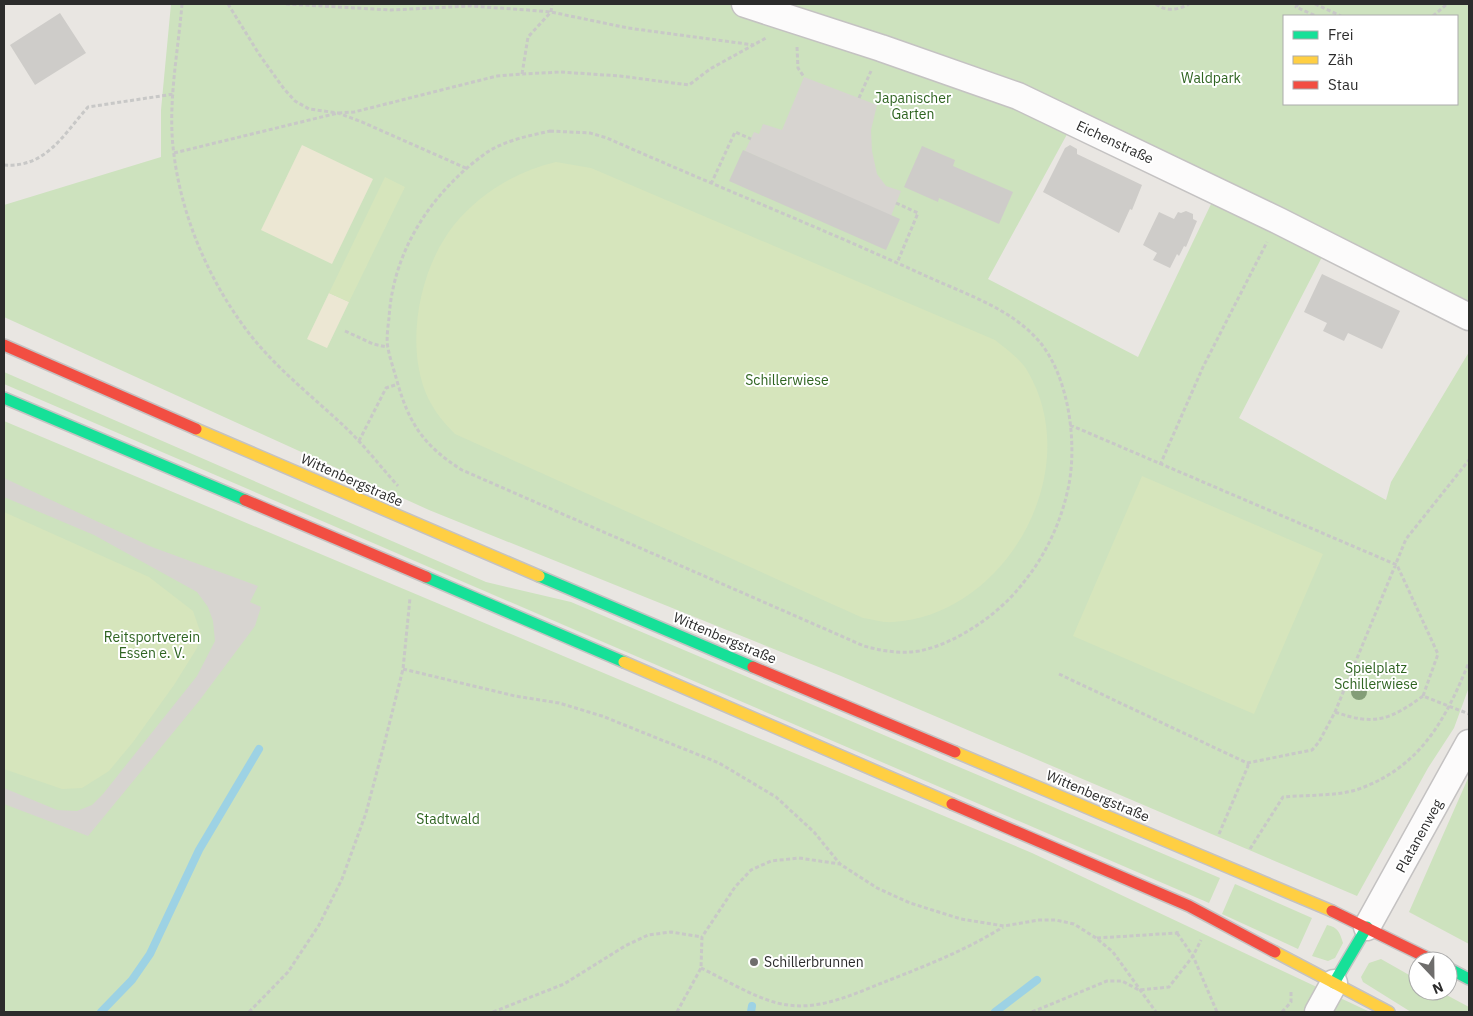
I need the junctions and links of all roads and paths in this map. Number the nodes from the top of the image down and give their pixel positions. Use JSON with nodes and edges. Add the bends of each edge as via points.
{"nodes":[{"id":1,"x":182,"y":4,"type":"edge"},
{"id":2,"x":228,"y":4,"type":"edge"},
{"id":3,"x":286,"y":4,"type":"edge"},
{"id":4,"x":552,"y":4,"type":"edge"},
{"id":5,"x":746,"y":4,"type":"edge"},
{"id":6,"x":1156,"y":4,"type":"edge"},
{"id":7,"x":1189,"y":4,"type":"edge"},
{"id":8,"x":1298,"y":4,"type":"edge"},
{"id":9,"x":1315,"y":4,"type":"edge"},
{"id":10,"x":1447,"y":4,"type":"edge"},
{"id":11,"x":551,"y":12,"type":"junction"},
{"id":12,"x":1314,"y":15,"type":"edge"},
{"id":13,"x":1339,"y":15,"type":"edge"},
{"id":14,"x":1434,"y":15,"type":"edge"},
{"id":15,"x":796,"y":20,"type":"junction"},
{"id":16,"x":755,"y":45,"type":"junction"},
{"id":17,"x":522,"y":74,"type":"junction"},
{"id":18,"x":869,"y":76,"type":"dead end"},
{"id":19,"x":174,"y":94,"type":"junction"},
{"id":20,"x":859,"y":98,"type":"dead end"},
{"id":21,"x":338,"y":113,"type":"junction"},
{"id":22,"x":751,"y":139,"type":"dead end"},
{"id":23,"x":174,"y":153,"type":"junction"},
{"id":24,"x":4,"y":165,"type":"edge"},
{"id":25,"x":468,"y":168,"type":"junction"},
{"id":26,"x":710,"y":184,"type":"junction"},
{"id":27,"x":896,"y":203,"type":"dead end"},
{"id":28,"x":1279,"y":220,"type":"junction"},
{"id":29,"x":898,"y":263,"type":"junction"},
{"id":30,"x":1469,"y":317,"type":"edge"},
{"id":31,"x":345,"y":331,"type":"dead end"},
{"id":32,"x":4,"y":345,"type":"edge"},
{"id":33,"x":387,"y":346,"type":"junction"},
{"id":34,"x":398,"y":384,"type":"junction"},
{"id":35,"x":4,"y":398,"type":"edge"},
{"id":36,"x":1070,"y":425,"type":"junction"},
{"id":37,"x":359,"y":442,"type":"junction"},
{"id":38,"x":1469,"y":460,"type":"edge"},
{"id":39,"x":1160,"y":465,"type":"junction"},
{"id":40,"x":401,"y":490,"type":"dead end"},
{"id":41,"x":1397,"y":565,"type":"junction"},
{"id":42,"x":413,"y":571,"type":"junction"},
{"id":43,"x":1469,"y":662,"type":"edge"},
{"id":44,"x":402,"y":669,"type":"junction"},
{"id":45,"x":1059,"y":674,"type":"dead end"},
{"id":46,"x":1423,"y":696,"type":"junction"},
{"id":47,"x":1450,"y":708,"type":"junction"},
{"id":48,"x":1335,"y":712,"type":"junction"},
{"id":49,"x":1469,"y":714,"type":"edge"},
{"id":50,"x":1469,"y":744,"type":"edge"},
{"id":51,"x":1247,"y":763,"type":"junction"},
{"id":52,"x":1229,"y":811,"type":"dead end"},
{"id":53,"x":840,"y":864,"type":"junction"},
{"id":54,"x":1236,"y":870,"type":"junction"},
{"id":55,"x":1004,"y":926,"type":"junction"},
{"id":56,"x":1367,"y":927,"type":"junction"},
{"id":57,"x":1164,"y":933,"type":"dead end"},
{"id":58,"x":1177,"y":933,"type":"dead end"},
{"id":59,"x":1204,"y":935,"type":"dead end"},
{"id":60,"x":702,"y":938,"type":"junction"},
{"id":61,"x":1096,"y":938,"type":"junction"},
{"id":62,"x":1414,"y":951,"type":"edge"},
{"id":63,"x":1193,"y":956,"type":"junction"},
{"id":64,"x":701,"y":968,"type":"junction"},
{"id":65,"x":1458,"y":974,"type":"edge"},
{"id":66,"x":1469,"y":980,"type":"edge"},
{"id":67,"x":1334,"y":983,"type":"junction"},
{"id":68,"x":1289,"y":984,"type":"dead end"},
{"id":69,"x":1139,"y":990,"type":"junction"},
{"id":70,"x":249,"y":1012,"type":"edge"},
{"id":71,"x":493,"y":1012,"type":"edge"},
{"id":72,"x":677,"y":1012,"type":"edge"},
{"id":73,"x":1032,"y":1012,"type":"edge"},
{"id":74,"x":1156,"y":1012,"type":"edge"},
{"id":75,"x":1216,"y":1012,"type":"edge"},
{"id":76,"x":1282,"y":1012,"type":"edge"},
{"id":77,"x":1318,"y":1012,"type":"edge"},
{"id":78,"x":1389,"y":1012,"type":"edge"}],
"edges":[{"from":1,"to":19,"type":"path"},
{"from":2,"to":21,"type":"path","via":[[259,54],[295,101],[309,109]]},
{"from":3,"to":11,"type":"path","via":[[391,10],[470,6]]},
{"from":4,"to":11,"type":"path"},
{"from":5,"to":15,"type":"street","name":"Eichenstraße"},
{"from":6,"to":7,"type":"path","via":[[1173,9]]},
{"from":8,"to":12,"type":"path","via":[[1296,7]]},
{"from":9,"to":13,"type":"path"},
{"from":10,"to":14,"type":"path"},
{"from":11,"to":16,"type":"path","via":[[628,28]]},
{"from":11,"to":17,"type":"path","via":[[528,37]]},
{"from":15,"to":16,"type":"path"},
{"from":15,"to":28,"type":"street","name":"Eichenstraße","via":[[1018,96]]},
{"from":16,"to":17,"type":"path","via":[[710,69],[689,85],[586,74]]},
{"from":17,"to":21,"type":"path","via":[[497,76],[354,112]]},
{"from":18,"to":20,"type":"path"},
{"from":19,"to":23,"type":"path"},
{"from":19,"to":24,"type":"path","via":[[88,107],[45,156],[17,166]]},
{"from":21,"to":23,"type":"path"},
{"from":21,"to":25,"type":"path"},
{"from":22,"to":26,"type":"path","via":[[735,132]]},
{"from":23,"to":37,"type":"path","via":[[181,196],[190,224],[223,294],[246,329],[276,364]]},
{"from":25,"to":26,"type":"path","via":[[487,153],[514,140],[550,131],[590,133]]},
{"from":25,"to":33,"type":"path","via":[[426,211],[410,239],[390,302]]},
{"from":26,"to":29,"type":"path"},
{"from":27,"to":29,"type":"path","via":[[918,213]]},
{"from":28,"to":30,"type":"street","name":"Eichenstraße"},
{"from":28,"to":39,"type":"path","via":[[1208,358]]},
{"from":29,"to":36,"type":"path","via":[[1015,319],[1038,340],[1054,363],[1065,394]]},
{"from":31,"to":33,"type":"path","via":[[373,344]]},
{"from":32,"to":54,"type":"main road","name":"Wittenbergstraße","via":[[436,533]]},
{"from":33,"to":34,"type":"path"},
{"from":34,"to":36,"type":"path","via":[[405,410],[428,445],[462,470],[864,646],[888,652],[918,651],[941,644],[972,628],[1018,589],[1040,560],[1054,534],[1068,489]]},
{"from":34,"to":37,"type":"path","via":[[386,388]]},
{"from":35,"to":42,"type":"main road"},
{"from":36,"to":39,"type":"path"},
{"from":37,"to":40,"type":"path"},
{"from":38,"to":41,"type":"path","via":[[1406,539]]},
{"from":39,"to":41,"type":"path"},
{"from":41,"to":46,"type":"path","via":[[1438,654]]},
{"from":41,"to":48,"type":"path"},
{"from":42,"to":44,"type":"path"},
{"from":42,"to":67,"type":"main road","via":[[1189,906]]},
{"from":43,"to":47,"type":"path"},
{"from":44,"to":53,"type":"path","via":[[558,703],[602,716],[719,763],[776,797],[814,832]]},
{"from":44,"to":70,"type":"path","via":[[366,813],[342,879],[319,925],[288,972]]},
{"from":45,"to":51,"type":"path"},
{"from":46,"to":47,"type":"path"},
{"from":46,"to":48,"type":"path","via":[[1400,713],[1377,720],[1355,719]]},
{"from":47,"to":49,"type":"path"},
{"from":47,"to":54,"type":"path","via":[[1427,744],[1394,771],[1355,790],[1283,797]]},
{"from":48,"to":51,"type":"path","via":[[1312,750]]},
{"from":50,"to":56,"type":"street","name":"Platanenweg"},
{"from":51,"to":52,"type":"path"},
{"from":53,"to":55,"type":"path","via":[[877,888],[910,903],[961,919]]},
{"from":53,"to":60,"type":"path","via":[[798,858],[771,861],[751,870],[735,887]]},
{"from":54,"to":56,"type":"main road","name":"Wittenbergstraße"},
{"from":55,"to":61,"type":"path","via":[[1056,920],[1074,924]]},
{"from":55,"to":64,"type":"path","via":[[956,955],[815,1006],[787,1005]]},
{"from":56,"to":62,"type":"main road","name":"Wittenbergstraße"},
{"from":56,"to":67,"type":"main road"},
{"from":57,"to":61,"type":"path"},
{"from":58,"to":63,"type":"path"},
{"from":59,"to":63,"type":"path"},
{"from":60,"to":64,"type":"path"},
{"from":60,"to":71,"type":"path","via":[[671,932],[648,935],[564,984]]},
{"from":61,"to":69,"type":"path","via":[[1124,965]]},
{"from":63,"to":69,"type":"path","via":[[1170,987]]},
{"from":63,"to":75,"type":"path"},
{"from":64,"to":72,"type":"path"},
{"from":65,"to":66,"type":"main road"},
{"from":67,"to":77,"type":"street"},
{"from":67,"to":78,"type":"main road"},
{"from":68,"to":76,"type":"path","via":[[1291,1002]]},
{"from":69,"to":73,"type":"path","via":[[1122,981],[1107,981]]},
{"from":69,"to":74,"type":"path"}]}
